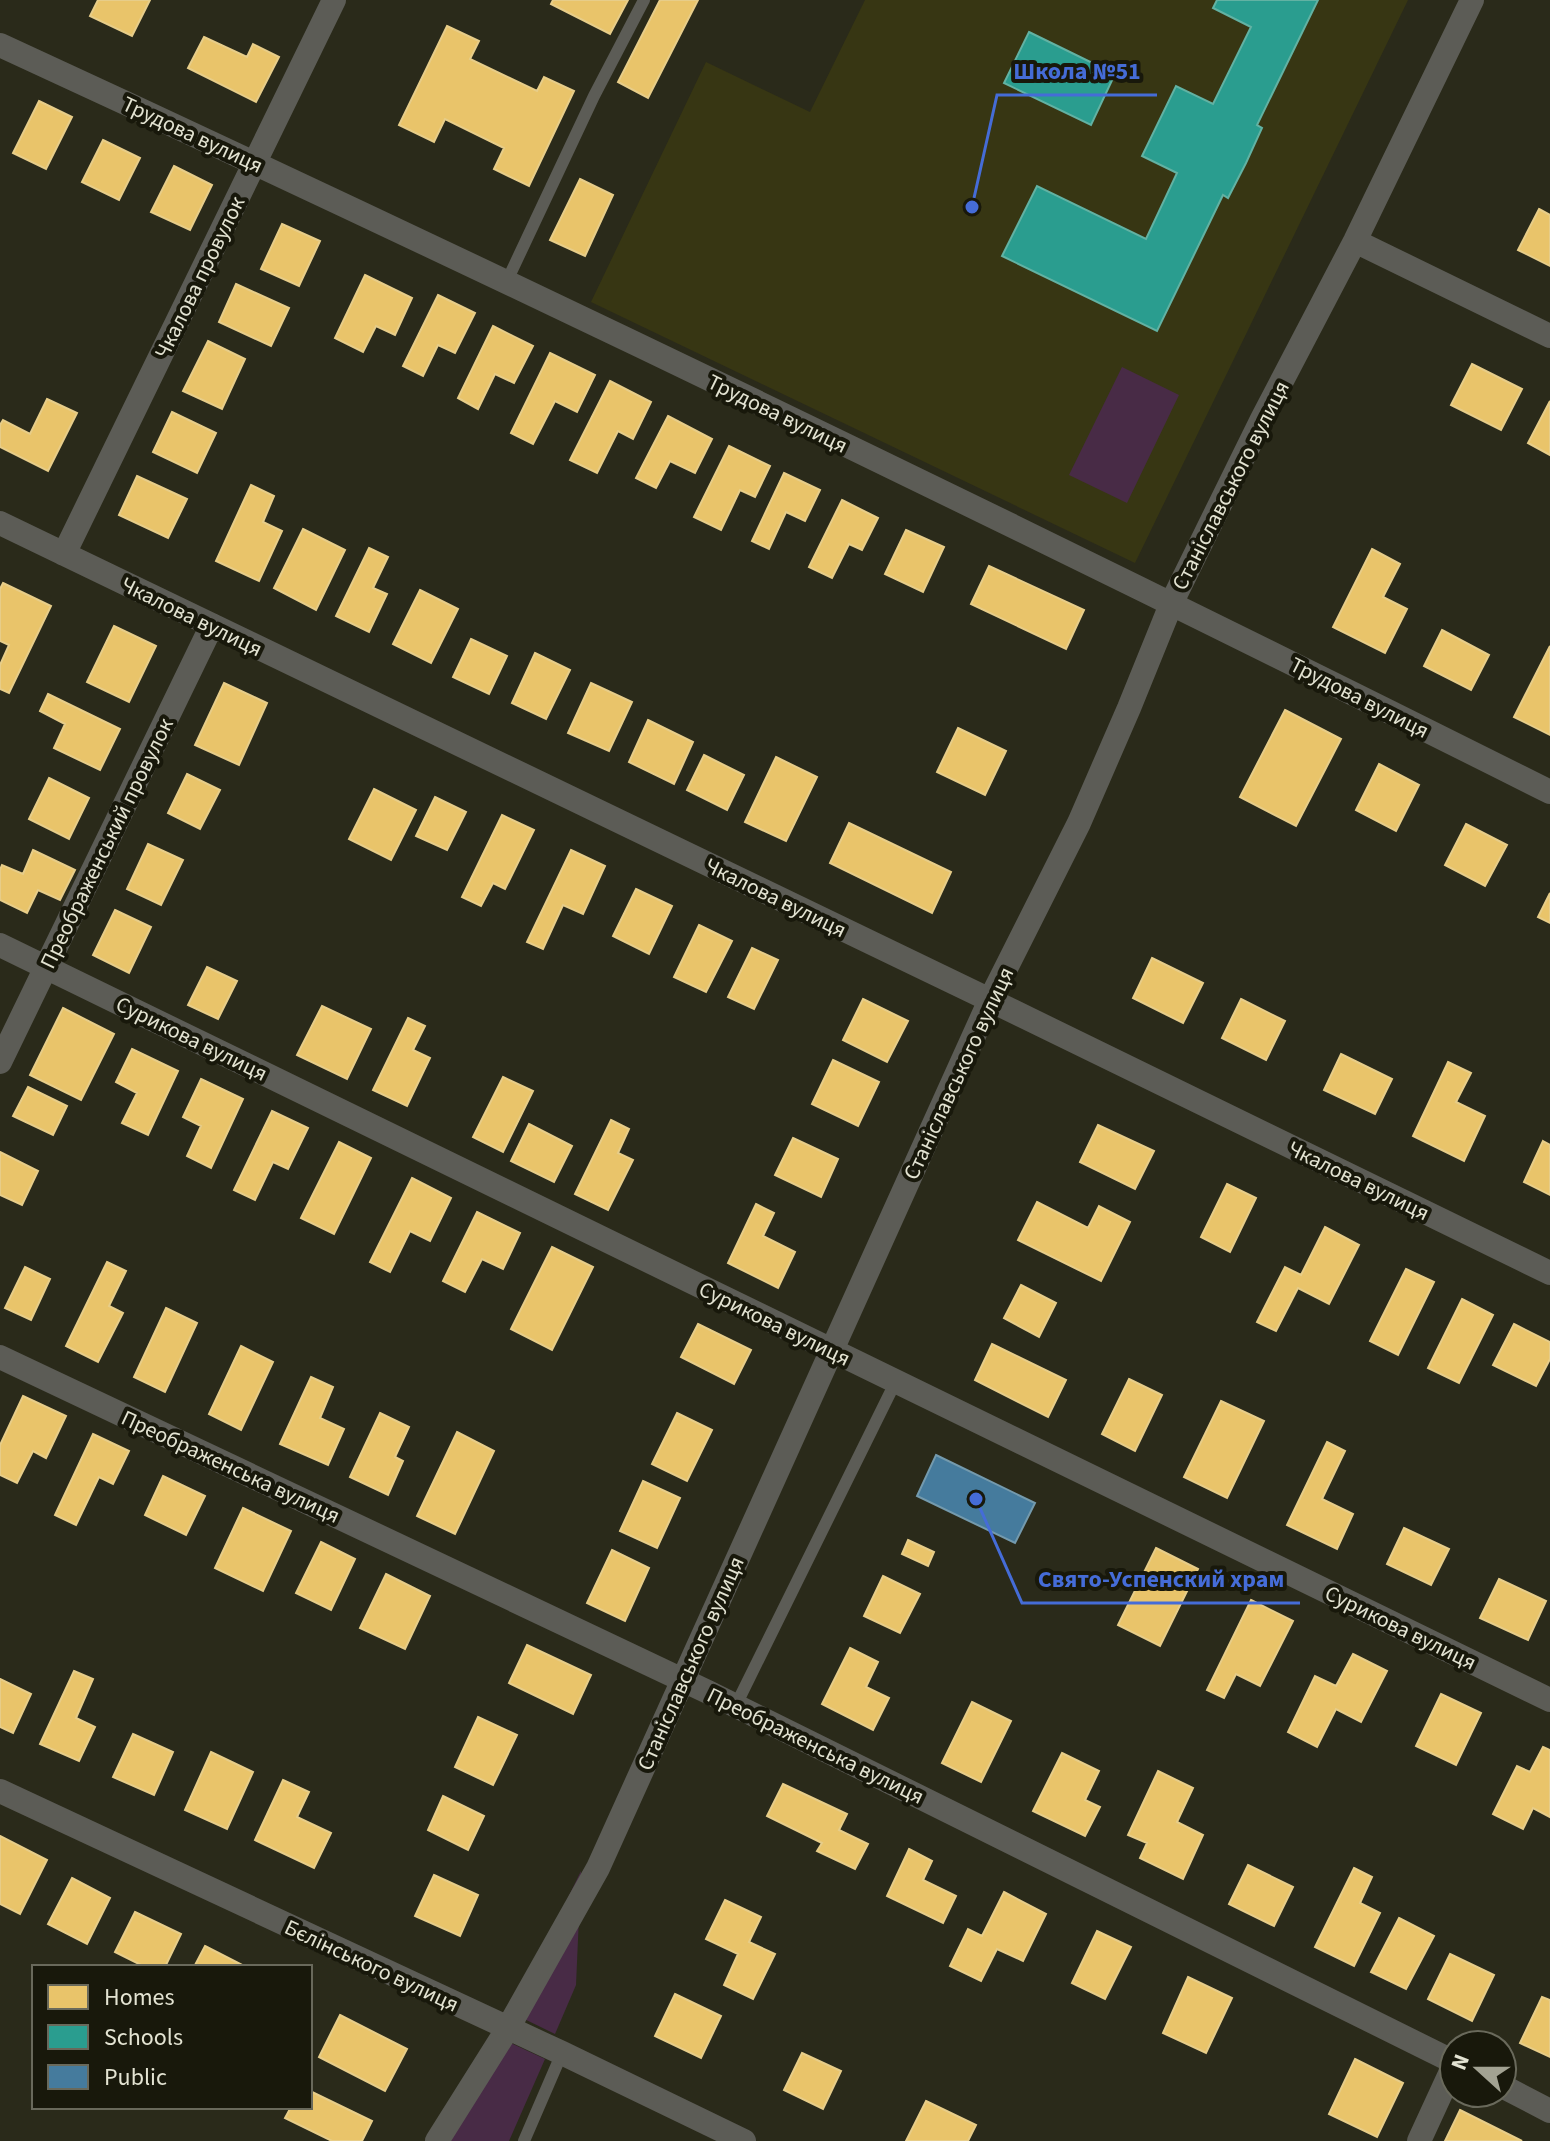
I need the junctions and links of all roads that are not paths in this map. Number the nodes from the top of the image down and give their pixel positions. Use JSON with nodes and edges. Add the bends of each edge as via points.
{"nodes":[{"id":1,"x":334,"y":0,"type":"edge"},
{"id":2,"x":644,"y":0,"type":"edge"},
{"id":3,"x":1472,"y":0,"type":"edge"},
{"id":4,"x":0,"y":45,"type":"edge"},
{"id":5,"x":255,"y":163,"type":"junction"},
{"id":6,"x":1355,"y":241,"type":"junction"},
{"id":7,"x":506,"y":283,"type":"junction"},
{"id":8,"x":1550,"y":336,"type":"edge"},
{"id":9,"x":0,"y":523,"type":"edge"},
{"id":10,"x":64,"y":554,"type":"junction"},
{"id":11,"x":1172,"y":602,"type":"junction"},
{"id":12,"x":212,"y":625,"type":"junction"},
{"id":13,"x":1550,"y":792,"type":"edge"},
{"id":14,"x":0,"y":945,"type":"edge"},
{"id":15,"x":46,"y":967,"type":"junction"},
{"id":16,"x":990,"y":1000,"type":"junction"},
{"id":17,"x":0,"y":1062,"type":"edge"},
{"id":18,"x":1550,"y":1273,"type":"edge"},
{"id":19,"x":833,"y":1350,"type":"junction"},
{"id":20,"x":0,"y":1357,"type":"edge"},
{"id":21,"x":895,"y":1383,"type":"junction"},
{"id":22,"x":682,"y":1679,"type":"junction"},
{"id":23,"x":1550,"y":1700,"type":"edge"},
{"id":24,"x":736,"y":1705,"type":"junction"},
{"id":25,"x":0,"y":1791,"type":"edge"},
{"id":26,"x":508,"y":2028,"type":"junction"},
{"id":27,"x":562,"y":2053,"type":"junction"},
{"id":28,"x":1438,"y":2056,"type":"edge"},
{"id":29,"x":1518,"y":2094,"type":"edge"},
{"id":30,"x":1438,"y":2099,"type":"edge"},
{"id":31,"x":1550,"y":2111,"type":"edge"},
{"id":32,"x":437,"y":2141,"type":"edge"},
{"id":33,"x":524,"y":2141,"type":"edge"},
{"id":34,"x":744,"y":2141,"type":"edge"},
{"id":35,"x":1419,"y":2141,"type":"edge"}],
"edges":[{"from":1,"to":5,"type":"street","name":"Чкалова провулок"},
{"from":2,"to":7,"type":"lane"},
{"from":3,"to":6,"type":"street","name":"Станіславського вулиця"},
{"from":4,"to":5,"type":"street","name":"Трудова вулиця"},
{"from":5,"to":7,"type":"street","name":"Трудова вулиця"},
{"from":5,"to":10,"type":"street","name":"Чкалова провулок"},
{"from":6,"to":8,"type":"street"},
{"from":6,"to":11,"type":"street","name":"Станіславського вулиця"},
{"from":7,"to":11,"type":"street","name":"Трудова вулиця"},
{"from":9,"to":10,"type":"street","name":"Чкалова вулиця"},
{"from":10,"to":12,"type":"street","name":"Чкалова вулиця"},
{"from":11,"to":13,"type":"street","name":"Трудова вулиця"},
{"from":11,"to":16,"type":"street","name":"Станіславського вулиця","via":[[1079,823]]},
{"from":12,"to":15,"type":"street","name":"Преображенський провулок"},
{"from":12,"to":16,"type":"street","name":"Чкалова вулиця"},
{"from":14,"to":15,"type":"street","name":"Сурикова вулиця"},
{"from":15,"to":17,"type":"street","name":"Преображенський провулок"},
{"from":15,"to":19,"type":"street","name":"Сурикова вулиця"},
{"from":16,"to":18,"type":"street","name":"Чкалова вулиця"},
{"from":16,"to":19,"type":"street","name":"Станіславського вулиця"},
{"from":19,"to":21,"type":"street","name":"Сурикова вулиця"},
{"from":19,"to":22,"type":"street","name":"Станіславського вулиця"},
{"from":20,"to":22,"type":"street","name":"Преображенська вулиця"},
{"from":21,"to":23,"type":"street","name":"Сурикова вулиця"},
{"from":21,"to":24,"type":"lane"},
{"from":22,"to":24,"type":"street","name":"Преображенська вулиця"},
{"from":22,"to":26,"type":"street","name":"Станіславського вулиця","via":[[598,1868]]},
{"from":24,"to":28,"type":"street","name":"Преображенська вулиця"},
{"from":25,"to":26,"type":"street","name":"Бєлінського вулиця"},
{"from":26,"to":27,"type":"street","name":"Бєлінського вулиця"},
{"from":26,"to":32,"type":"street","name":"Станіславського вулиця"},
{"from":27,"to":33,"type":"lane"},
{"from":27,"to":34,"type":"street","name":"Бєлінського вулиця"},
{"from":29,"to":31,"type":"street"},
{"from":30,"to":35,"type":"street"}]}
